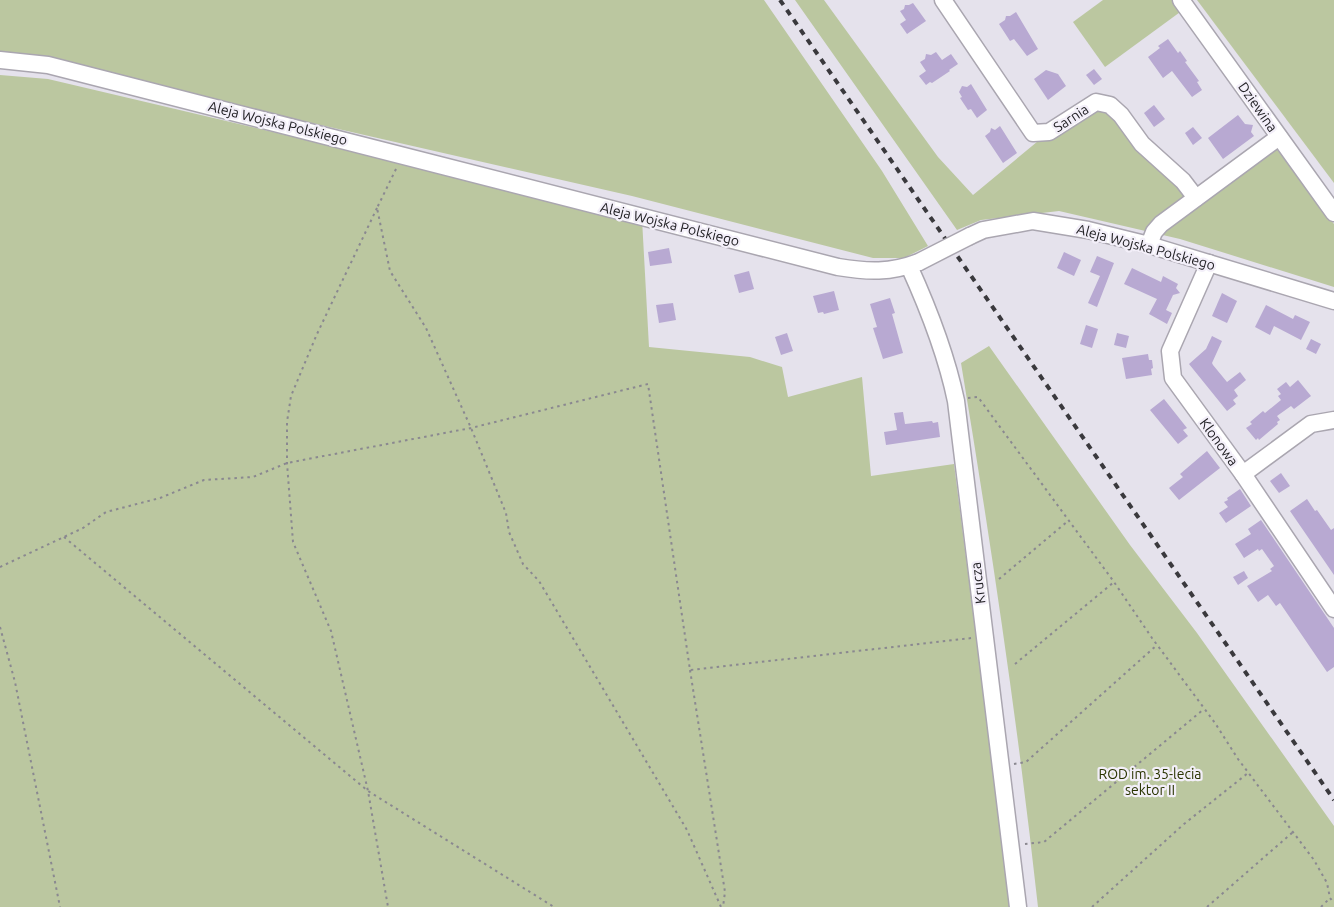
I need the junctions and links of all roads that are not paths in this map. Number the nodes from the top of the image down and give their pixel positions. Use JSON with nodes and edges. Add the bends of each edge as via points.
{"nodes":[{"id":1,"x":944,"y":0,"type":"edge"},
{"id":2,"x":1181,"y":0,"type":"edge"},
{"id":3,"x":0,"y":60,"type":"edge"},
{"id":4,"x":1279,"y":137,"type":"junction"},
{"id":5,"x":1196,"y":198,"type":"junction"},
{"id":6,"x":1334,"y":213,"type":"edge"},
{"id":7,"x":1148,"y":245,"type":"junction"},
{"id":8,"x":1209,"y":263,"type":"junction"},
{"id":9,"x":914,"y":264,"type":"junction"},
{"id":10,"x":1334,"y":301,"type":"edge"},
{"id":11,"x":1334,"y":420,"type":"edge"},
{"id":12,"x":1243,"y":474,"type":"junction"},
{"id":13,"x":1334,"y":610,"type":"edge"},
{"id":14,"x":1018,"y":907,"type":"edge"}],
"edges":[{"from":1,"to":5,"type":"street","name":"Sarnia","via":[[1033,133],[1049,132],[1096,102],[1110,105],[1142,144],[1183,181]]},
{"from":2,"to":4,"type":"street","name":"Dziewina"},
{"from":3,"to":9,"type":"street","name":"Aleja Wojska Polskiego","via":[[48,64],[838,267],[887,271]]},
{"from":4,"to":5,"type":"street"},
{"from":4,"to":6,"type":"street","name":"Dziewina"},
{"from":5,"to":7,"type":"street","via":[[1156,229]]},
{"from":7,"to":8,"type":"street","name":"Aleja Wojska Polskiego"},
{"from":7,"to":9,"type":"street","name":"Aleja Wojska Polskiego","bridge":true,"via":[[1033,221],[983,230]]},
{"from":8,"to":10,"type":"street","name":"Aleja Wojska Polskiego"},
{"from":8,"to":12,"type":"street","name":"Klonowa","via":[[1170,351],[1172,378]]},
{"from":9,"to":14,"type":"street","name":"Krucza","via":[[950,370],[956,401]]},
{"from":11,"to":12,"type":"street","via":[[1311,424]]},
{"from":12,"to":13,"type":"street","name":"Klonowa"}]}
